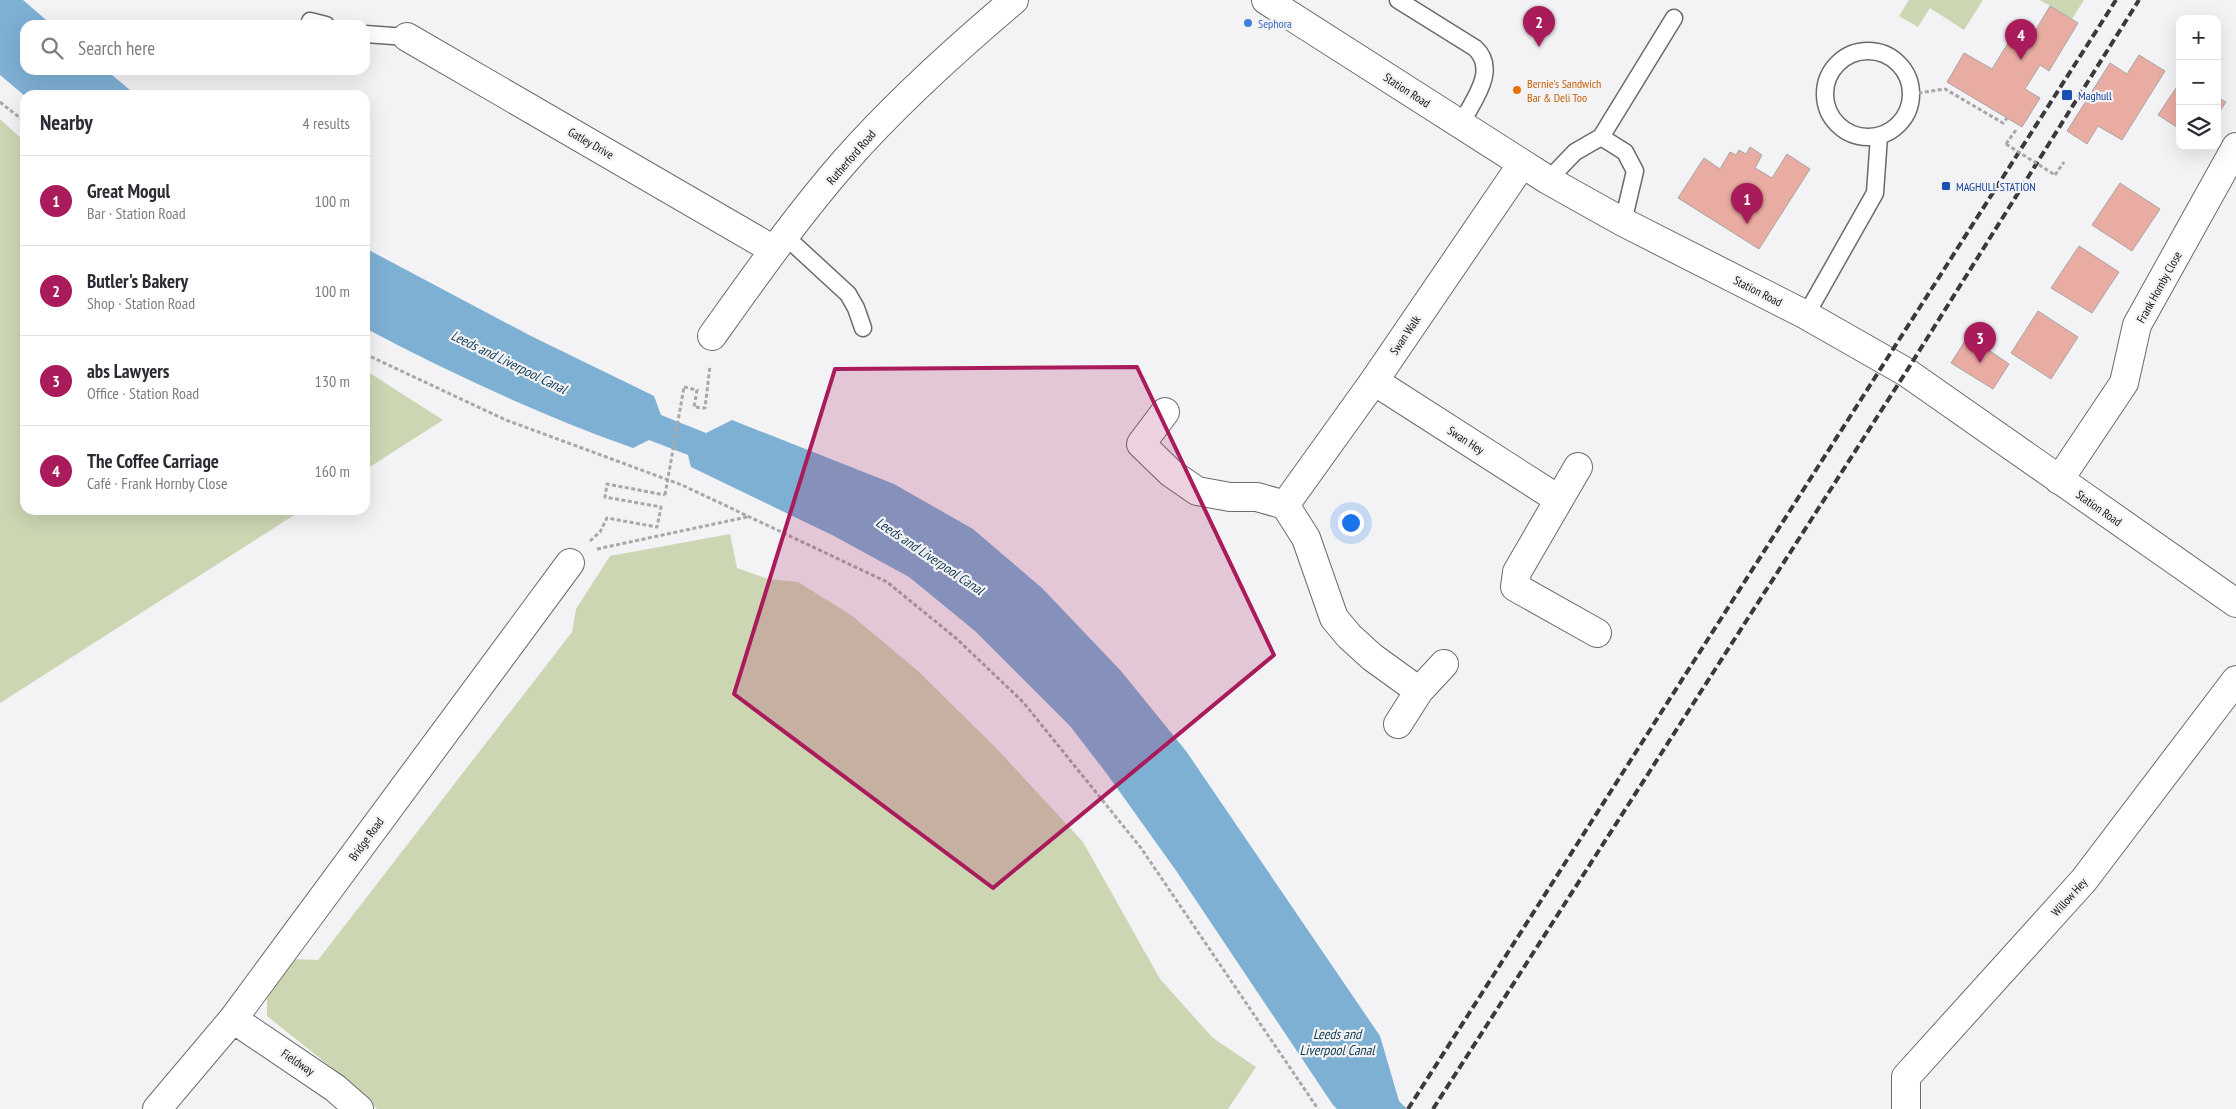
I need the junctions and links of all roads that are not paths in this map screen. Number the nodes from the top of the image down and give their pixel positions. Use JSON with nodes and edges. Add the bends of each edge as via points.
{"nodes":[{"id":1,"x":1014,"y":0,"type":"edge"},
{"id":2,"x":1398,"y":0,"type":"edge"},
{"id":3,"x":1272,"y":2,"type":"edge"},
{"id":4,"x":1674,"y":18,"type":"dead end"},
{"id":5,"x":370,"y":34,"type":"edge"},
{"id":6,"x":407,"y":36,"type":"joint"},
{"id":7,"x":1461,"y":124,"type":"junction"},
{"id":8,"x":1879,"y":136,"type":"junction"},
{"id":9,"x":1601,"y":137,"type":"junction"},
{"id":10,"x":2236,"y":146,"type":"edge"},
{"id":11,"x":1522,"y":164,"type":"junction"},
{"id":12,"x":1548,"y":180,"type":"junction"},
{"id":13,"x":1623,"y":222,"type":"junction"},
{"id":14,"x":780,"y":243,"type":"junction"},
{"id":15,"x":1806,"y":315,"type":"junction"},
{"id":16,"x":863,"y":328,"type":"dead end"},
{"id":17,"x":712,"y":336,"type":"dead end"},
{"id":18,"x":1374,"y":381,"type":"junction"},
{"id":19,"x":1164,"y":412,"type":"dead end"},
{"id":20,"x":1578,"y":467,"type":"dead end"},
{"id":21,"x":2060,"y":480,"type":"junction"},
{"id":22,"x":1558,"y":499,"type":"junction"},
{"id":23,"x":1285,"y":505,"type":"junction"},
{"id":24,"x":572,"y":559,"type":"road end"},
{"id":25,"x":2236,"y":603,"type":"edge"},
{"id":26,"x":1597,"y":633,"type":"dead end"},
{"id":27,"x":1444,"y":664,"type":"dead end"},
{"id":28,"x":2236,"y":680,"type":"edge"},
{"id":29,"x":1419,"y":691,"type":"junction"},
{"id":30,"x":1398,"y":724,"type":"dead end"},
{"id":31,"x":234,"y":1019,"type":"junction"},
{"id":32,"x":157,"y":1109,"type":"edge"},
{"id":33,"x":359,"y":1109,"type":"edge"},
{"id":34,"x":1906,"y":1109,"type":"edge"}],
"edges":[{"from":1,"to":14,"type":"street","name":"Rutherford Road","via":[[949,55],[888,115]]},
{"from":2,"to":7,"type":"lane","via":[[1483,55],[1485,77]]},
{"from":3,"to":7,"type":"street","name":"Station Road"},
{"from":4,"to":9,"type":"lane"},
{"from":5,"to":6,"type":"lane"},
{"from":6,"to":14,"type":"street","name":"Gatley Drive"},
{"from":7,"to":11,"type":"street","name":"Station Road"},
{"from":8,"to":8,"type":"lane","via":[[1864,138],[1850,134],[1829,113],[1825,99],[1826,84],[1832,71],[1855,52],[1882,53],[1894,59],[1904,69],[1912,94],[1910,108],[1903,120]]},
{"from":8,"to":15,"type":"lane","via":[[1875,193]]},
{"from":9,"to":12,"type":"lane","via":[[1574,152]]},
{"from":9,"to":13,"type":"lane","via":[[1625,152],[1635,172]]},
{"from":10,"to":21,"type":"street","name":"Frank Hornby Close","via":[[2137,324],[2124,383]]},
{"from":11,"to":12,"type":"street","name":"Station Road"},
{"from":11,"to":18,"type":"street","name":"Swan Walk"},
{"from":12,"to":13,"type":"street","name":"Station Road"},
{"from":13,"to":15,"type":"street","name":"Station Road"},
{"from":14,"to":16,"type":"lane","via":[[848,294]]},
{"from":14,"to":17,"type":"street","name":"Rutherford Road"},
{"from":15,"to":21,"type":"street","name":"Station Road","via":[[1906,372]]},
{"from":18,"to":22,"type":"street","name":"Swan Hey"},
{"from":18,"to":23,"type":"street","name":"Swan Walk"},
{"from":19,"to":23,"type":"street","via":[[1141,444],[1171,472],[1197,491],[1258,498]]},
{"from":20,"to":22,"type":"street"},
{"from":21,"to":25,"type":"street","name":"Station Road"},
{"from":22,"to":26,"type":"street","via":[[1517,572],[1515,587]]},
{"from":23,"to":29,"type":"street","via":[[1306,538],[1334,618],[1372,657]]},
{"from":24,"to":31,"type":"street","name":"Bridge Road"},
{"from":27,"to":29,"type":"street"},
{"from":28,"to":34,"type":"street","name":"Willow Hey","via":[[2084,880],[1906,1077]]},
{"from":29,"to":30,"type":"street"},
{"from":31,"to":32,"type":"street","name":"Bridge Road"},
{"from":31,"to":33,"type":"street","name":"Fieldway","via":[[335,1088]]}]}
